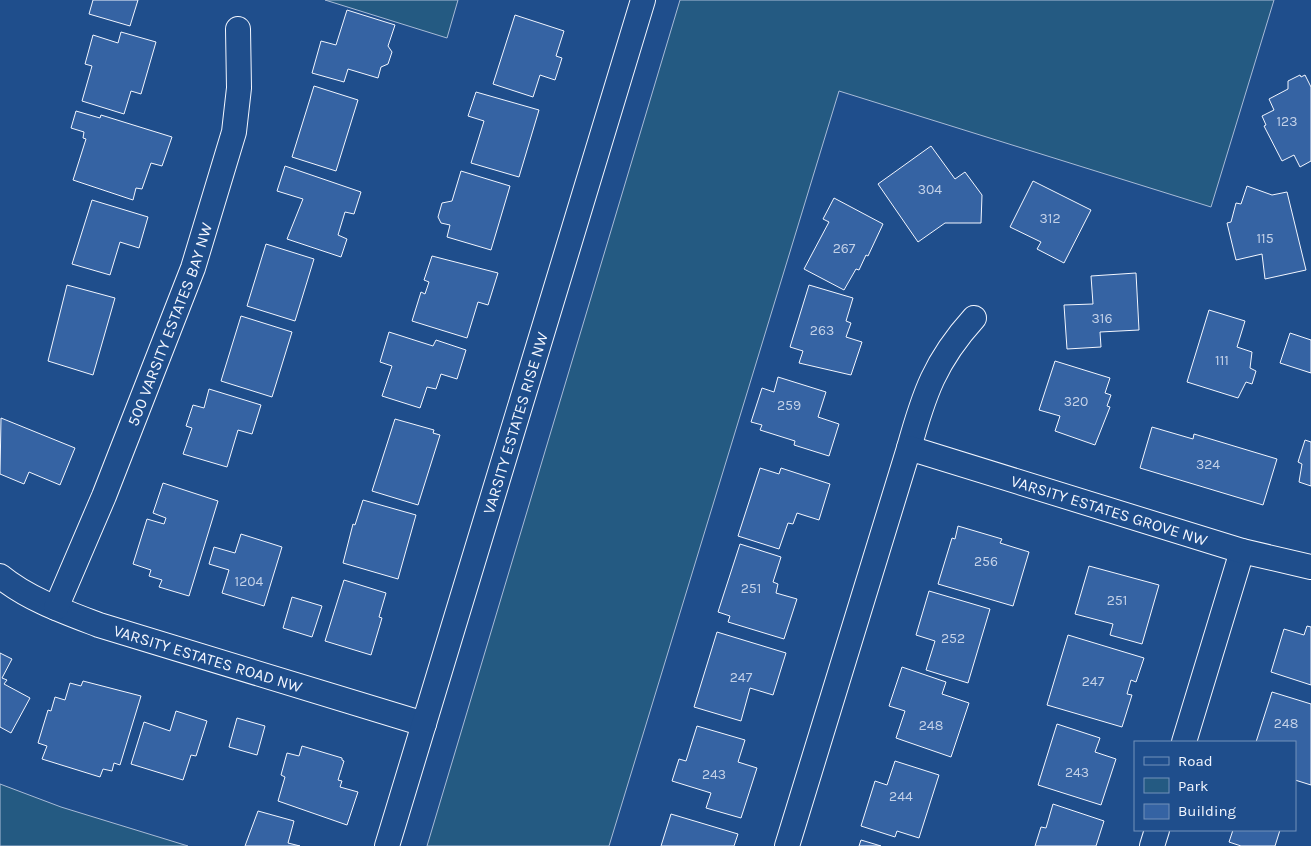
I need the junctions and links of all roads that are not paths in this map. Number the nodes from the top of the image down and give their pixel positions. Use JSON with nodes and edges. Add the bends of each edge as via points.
{"nodes":[{"id":1,"x":644,"y":0,"type":"edge"},
{"id":2,"x":238,"y":29,"type":"dead end"},
{"id":3,"x":974,"y":318,"type":"dead end"},
{"id":4,"x":909,"y":448,"type":"junction"},
{"id":5,"x":1242,"y":551,"type":"junction"},
{"id":6,"x":1311,"y":566,"type":"edge"},
{"id":7,"x":0,"y":576,"type":"edge"},
{"id":8,"x":56,"y":608,"type":"junction"},
{"id":9,"x":424,"y":724,"type":"junction"},
{"id":10,"x":1184,"y":741,"type":"edge"},
{"id":11,"x":1157,"y":831,"type":"edge"},
{"id":12,"x":387,"y":846,"type":"edge"},
{"id":13,"x":787,"y":846,"type":"edge"},
{"id":14,"x":1152,"y":846,"type":"edge"}],
"edges":[{"from":1,"to":9,"type":"street","name":"VARSITY ESTATES RISE NW"},
{"from":2,"to":8,"type":"street","name":"500 VARSITY ESTATES BAY NW","via":[[239,88],[234,132],[193,268],[104,496]]},
{"from":3,"to":4,"type":"street","via":[[959,334],[934,372]]},
{"from":4,"to":5,"type":"street","name":"VARSITY ESTATES GROVE NW"},
{"from":4,"to":13,"type":"street"},
{"from":5,"to":6,"type":"street","name":"VARSITY ESTATES GROVE NW"},
{"from":5,"to":10,"type":"street"},
{"from":7,"to":8,"type":"street","name":"VARSITY ESTATES ROAD NW"},
{"from":8,"to":9,"type":"street","name":"VARSITY ESTATES ROAD NW"},
{"from":9,"to":12,"type":"street","name":"VARSITY ESTATES RISE NW"},
{"from":11,"to":14,"type":"street"}]}
